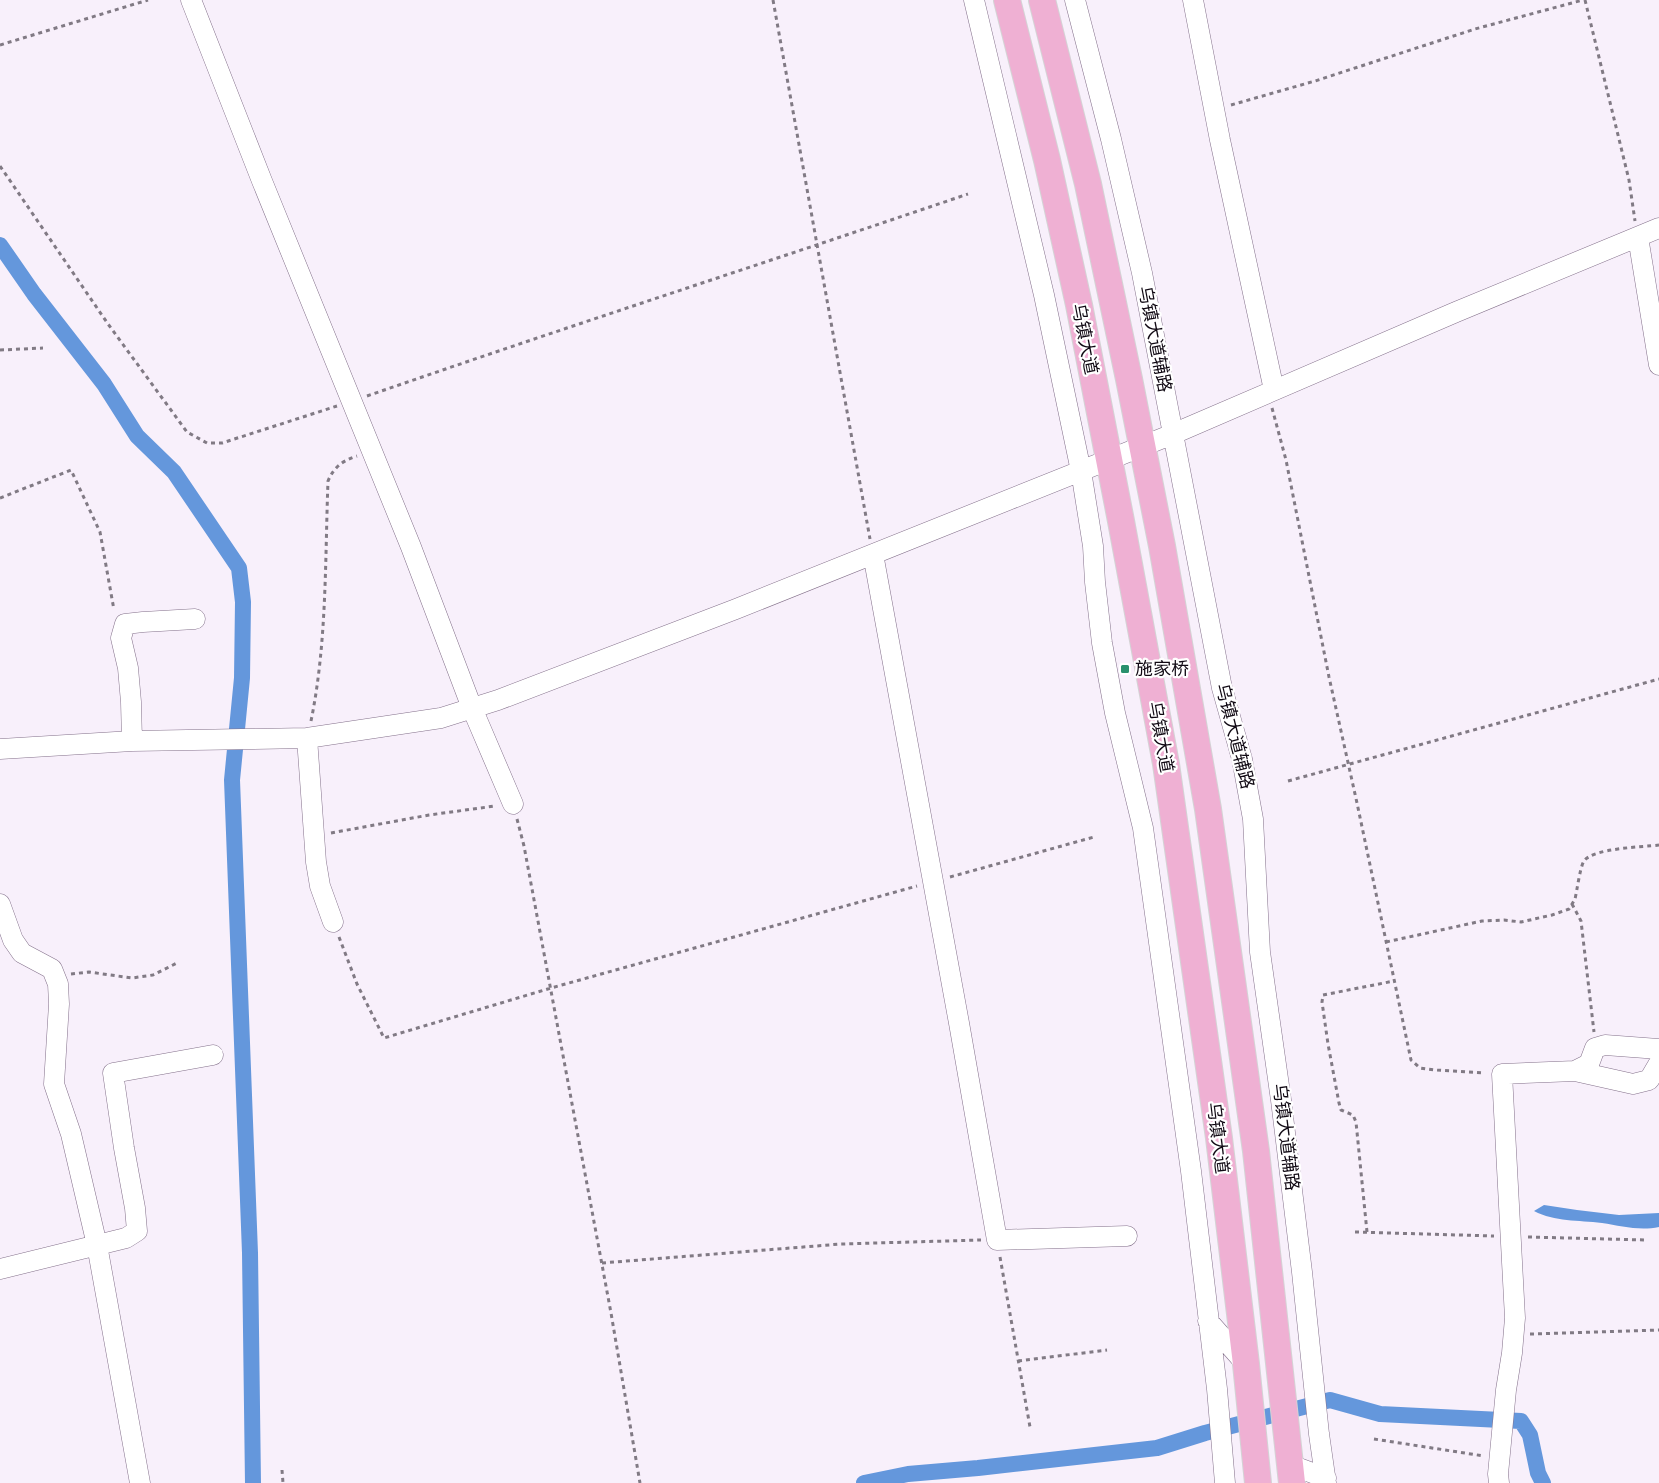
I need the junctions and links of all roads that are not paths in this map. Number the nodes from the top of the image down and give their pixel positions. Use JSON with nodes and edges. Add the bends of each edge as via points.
{"nodes":[{"id":1,"x":191,"y":0,"type":"edge"},
{"id":2,"x":974,"y":0,"type":"edge"},
{"id":3,"x":1007,"y":0,"type":"edge"},
{"id":4,"x":1042,"y":0,"type":"edge"},
{"id":5,"x":1075,"y":0,"type":"edge"},
{"id":6,"x":1192,"y":0,"type":"edge"},
{"id":7,"x":1659,"y":228,"type":"edge"},
{"id":8,"x":1638,"y":237,"type":"junction"},
{"id":9,"x":1659,"y":364,"type":"edge"},
{"id":10,"x":1270,"y":392,"type":"junction"},
{"id":11,"x":1173,"y":434,"type":"junction"},
{"id":12,"x":1142,"y":446,"type":"junction"},
{"id":13,"x":1109,"y":460,"type":"junction"},
{"id":14,"x":1081,"y":471,"type":"junction"},
{"id":15,"x":873,"y":554,"type":"junction"},
{"id":16,"x":195,"y":619,"type":"dead end"},
{"id":17,"x":472,"y":708,"type":"junction"},
{"id":18,"x":307,"y":738,"type":"junction"},
{"id":19,"x":132,"y":741,"type":"junction"},
{"id":20,"x":0,"y":749,"type":"edge"},
{"id":21,"x":513,"y":804,"type":"road end"},
{"id":22,"x":0,"y":904,"type":"edge"},
{"id":23,"x":334,"y":922,"type":"road end"},
{"id":24,"x":1659,"y":1049,"type":"edge"},
{"id":25,"x":213,"y":1055,"type":"dead end"},
{"id":26,"x":1659,"y":1063,"type":"edge"},
{"id":27,"x":1575,"y":1072,"type":"junction"},
{"id":28,"x":1127,"y":1236,"type":"dead end"},
{"id":29,"x":97,"y":1244,"type":"junction"},
{"id":30,"x":0,"y":1269,"type":"edge"},
{"id":31,"x":1208,"y":1321,"type":"junction"},
{"id":32,"x":1246,"y":1369,"type":"junction"},
{"id":33,"x":1291,"y":1474,"type":"edge"},
{"id":34,"x":1326,"y":1481,"type":"edge"},
{"id":35,"x":140,"y":1483,"type":"edge"},
{"id":36,"x":1225,"y":1483,"type":"edge"},
{"id":37,"x":1258,"y":1483,"type":"edge"},
{"id":38,"x":1500,"y":1483,"type":"edge"}],
"edges":[{"from":1,"to":17,"type":"street","via":[[411,547]]},
{"from":2,"to":14,"type":"street","via":[[1044,295]]},
{"from":3,"to":13,"type":"main road","name":"乌镇大道","via":[[1048,160]]},
{"from":4,"to":12,"type":"main road","name":"乌镇大道","via":[[1088,184]]},
{"from":5,"to":11,"type":"street","name":"乌镇大道辅路","via":[[1130,216]]},
{"from":6,"to":10,"type":"street"},
{"from":7,"to":8,"type":"street"},
{"from":8,"to":9,"type":"street"},
{"from":8,"to":10,"type":"street"},
{"from":10,"to":11,"type":"street"},
{"from":11,"to":12,"type":"street"},
{"from":11,"to":34,"type":"street","name":"乌镇大道辅路","via":[[1222,688],[1242,759],[1253,819],[1260,952],[1281,1100]]},
{"from":12,"to":13,"type":"street"},
{"from":12,"to":33,"type":"main road","name":"乌镇大道","via":[[1208,809],[1255,1142]]},
{"from":13,"to":14,"type":"street"},
{"from":13,"to":32,"type":"main road","name":"乌镇大道","via":[[1172,806],[1219,1138]]},
{"from":14,"to":15,"type":"street"},
{"from":14,"to":31,"type":"street","via":[[1093,546],[1102,643],[1143,828],[1191,1170]]},
{"from":15,"to":17,"type":"street"},
{"from":15,"to":28,"type":"street","via":[[997,1240]]},
{"from":16,"to":19,"type":"street","via":[[125,624],[121,638],[128,668]]},
{"from":17,"to":18,"type":"street","via":[[441,718]]},
{"from":17,"to":21,"type":"street"},
{"from":18,"to":19,"type":"street"},
{"from":18,"to":23,"type":"street","via":[[316,862],[320,886]]},
{"from":19,"to":20,"type":"street"},
{"from":22,"to":29,"type":"street","via":[[13,940],[22,953],[52,970],[58,984],[54,1084],[71,1134]]},
{"from":24,"to":27,"type":"street","via":[[1605,1045],[1595,1048],[1589,1064]]},
{"from":25,"to":29,"type":"street","via":[[113,1072],[137,1230],[126,1238]]},
{"from":26,"to":27,"type":"street","via":[[1649,1080],[1633,1084]]},
{"from":27,"to":38,"type":"street","via":[[1502,1074],[1515,1318],[1498,1474]]},
{"from":29,"to":30,"type":"street"},
{"from":29,"to":35,"type":"street"},
{"from":31,"to":32,"type":"street"},
{"from":31,"to":36,"type":"street"},
{"from":32,"to":37,"type":"main road","name":"乌镇大道"},
{"from":33,"to":34,"type":"street"}]}
